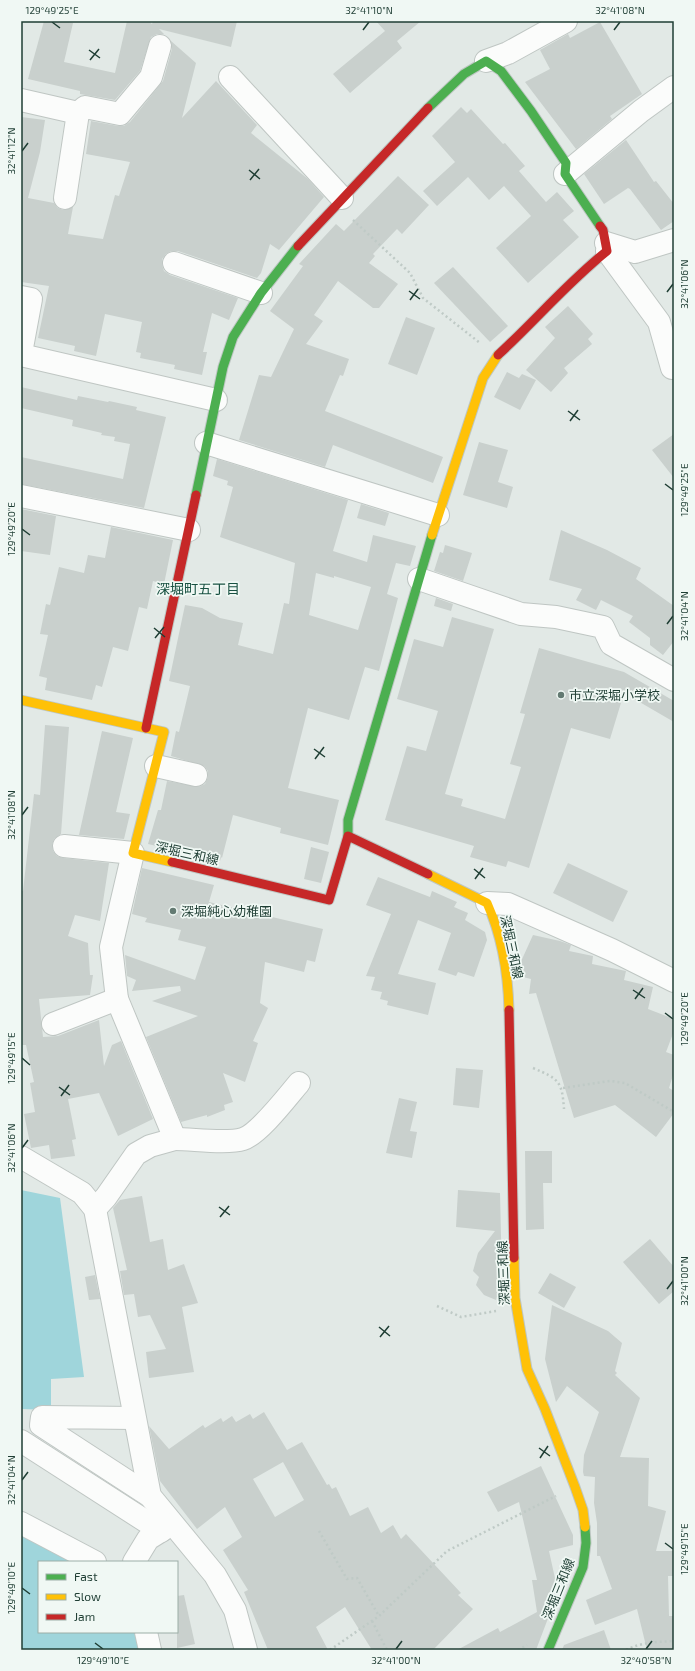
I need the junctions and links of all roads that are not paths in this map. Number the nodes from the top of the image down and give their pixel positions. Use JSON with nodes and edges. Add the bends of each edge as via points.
{"nodes":[{"id":1,"x":566,"y":21,"type":"edge"},
{"id":2,"x":160,"y":46,"type":"dead end"},
{"id":3,"x":486,"y":61,"type":"junction"},
{"id":4,"x":230,"y":77,"type":"dead end"},
{"id":5,"x":674,"y":87,"type":"edge"},
{"id":6,"x":24,"y":101,"type":"edge"},
{"id":7,"x":78,"y":114,"type":"junction"},
{"id":8,"x":565,"y":174,"type":"junction"},
{"id":9,"x":65,"y":198,"type":"dead end"},
{"id":10,"x":339,"y":201,"type":"junction"},
{"id":11,"x":674,"y":240,"type":"edge"},
{"id":12,"x":606,"y":247,"type":"junction"},
{"id":13,"x":174,"y":263,"type":"dead end"},
{"id":14,"x":261,"y":293,"type":"junction"},
{"id":15,"x":21,"y":297,"type":"edge"},
{"id":16,"x":21,"y":354,"type":"edge"},
{"id":17,"x":672,"y":368,"type":"dead end"},
{"id":18,"x":216,"y":400,"type":"junction"},
{"id":19,"x":206,"y":444,"type":"junction"},
{"id":20,"x":21,"y":496,"type":"edge"},
{"id":21,"x":438,"y":515,"type":"junction"},
{"id":22,"x":189,"y":530,"type":"junction"},
{"id":23,"x":419,"y":579,"type":"junction"},
{"id":24,"x":674,"y":680,"type":"edge"},
{"id":25,"x":21,"y":700,"type":"edge"},
{"id":26,"x":146,"y":728,"type":"junction"},
{"id":27,"x":156,"y":766,"type":"junction"},
{"id":28,"x":196,"y":775,"type":"dead end"},
{"id":29,"x":348,"y":836,"type":"junction"},
{"id":30,"x":64,"y":846,"type":"dead end"},
{"id":31,"x":133,"y":853,"type":"junction"},
{"id":32,"x":487,"y":902,"type":"junction"},
{"id":33,"x":674,"y":981,"type":"edge"},
{"id":34,"x":117,"y":999,"type":"junction"},
{"id":35,"x":53,"y":1024,"type":"dead end"},
{"id":36,"x":299,"y":1083,"type":"dead end"},
{"id":37,"x":175,"y":1139,"type":"junction"},
{"id":38,"x":21,"y":1157,"type":"edge"},
{"id":39,"x":95,"y":1209,"type":"junction"},
{"id":40,"x":134,"y":1418,"type":"junction"},
{"id":41,"x":21,"y":1441,"type":"edge"},
{"id":42,"x":150,"y":1496,"type":"junction"},
{"id":43,"x":21,"y":1523,"type":"edge"},
{"id":44,"x":167,"y":1527,"type":"junction"},
{"id":45,"x":93,"y":1561,"type":"edge"},
{"id":46,"x":135,"y":1561,"type":"edge"},
{"id":47,"x":146,"y":1633,"type":"edge"},
{"id":48,"x":150,"y":1650,"type":"edge"},
{"id":49,"x":246,"y":1650,"type":"edge"},
{"id":50,"x":548,"y":1650,"type":"edge"}],
"edges":[{"from":1,"to":3,"type":"street","via":[[508,53]]},
{"from":2,"to":7,"type":"street","via":[[151,77],[120,114],[85,108]]},
{"from":3,"to":8,"type":"street","via":[[501,71],[531,111],[566,163]]},
{"from":3,"to":10,"type":"street","via":[[464,74]]},
{"from":4,"to":10,"type":"street"},
{"from":5,"to":8,"type":"street"},
{"from":6,"to":7,"type":"street"},
{"from":7,"to":9,"type":"street"},
{"from":8,"to":12,"type":"street","via":[[603,230]]},
{"from":10,"to":14,"type":"street"},
{"from":11,"to":12,"type":"street","via":[[635,252]]},
{"from":12,"to":17,"type":"street","via":[[659,322]]},
{"from":12,"to":21,"type":"street","via":[[496,356],[483,378]]},
{"from":13,"to":14,"type":"street"},
{"from":14,"to":18,"type":"street","via":[[233,337]]},
{"from":15,"to":16,"type":"street","via":[[31,299]]},
{"from":16,"to":18,"type":"street"},
{"from":18,"to":19,"type":"street"},
{"from":19,"to":21,"type":"street"},
{"from":19,"to":22,"type":"street"},
{"from":20,"to":22,"type":"street"},
{"from":21,"to":23,"type":"street"},
{"from":22,"to":26,"type":"street"},
{"from":23,"to":24,"type":"street","via":[[521,614],[556,617],[603,628],[611,644]]},
{"from":23,"to":29,"type":"street","via":[[348,820]]},
{"from":25,"to":26,"type":"street","name":"深堀三和線"},
{"from":26,"to":27,"type":"street","name":"深堀三和線","via":[[164,732]]},
{"from":27,"to":28,"type":"street"},
{"from":27,"to":31,"type":"street","name":"深堀三和線"},
{"from":29,"to":31,"type":"street","name":"深堀三和線","via":[[329,900]]},
{"from":29,"to":32,"type":"street","name":"深堀三和線"},
{"from":30,"to":31,"type":"street"},
{"from":31,"to":34,"type":"street","via":[[111,947]]},
{"from":32,"to":33,"type":"street","via":[[508,904],[612,950]]},
{"from":32,"to":50,"type":"street","name":"深堀三和線","via":[[498,932],[506,966],[509,1001],[516,1307],[527,1369],[575,1487],[585,1524],[583,1567]]},
{"from":34,"to":35,"type":"street"},
{"from":34,"to":37,"type":"street"},
{"from":36,"to":37,"type":"street","via":[[258,1129],[243,1139]]},
{"from":37,"to":39,"type":"street","via":[[150,1146],[136,1154]]},
{"from":38,"to":39,"type":"street","via":[[82,1193]]},
{"from":39,"to":40,"type":"street"},
{"from":40,"to":42,"type":"street"},
{"from":40,"to":42,"type":"street","via":[[42,1417],[41,1425]]},
{"from":41,"to":44,"type":"street"},
{"from":42,"to":44,"type":"street"},
{"from":43,"to":45,"type":"street"},
{"from":44,"to":46,"type":"street","via":[[148,1539]]},
{"from":44,"to":49,"type":"street","via":[[215,1575],[235,1610]]},
{"from":47,"to":48,"type":"street"}]}
